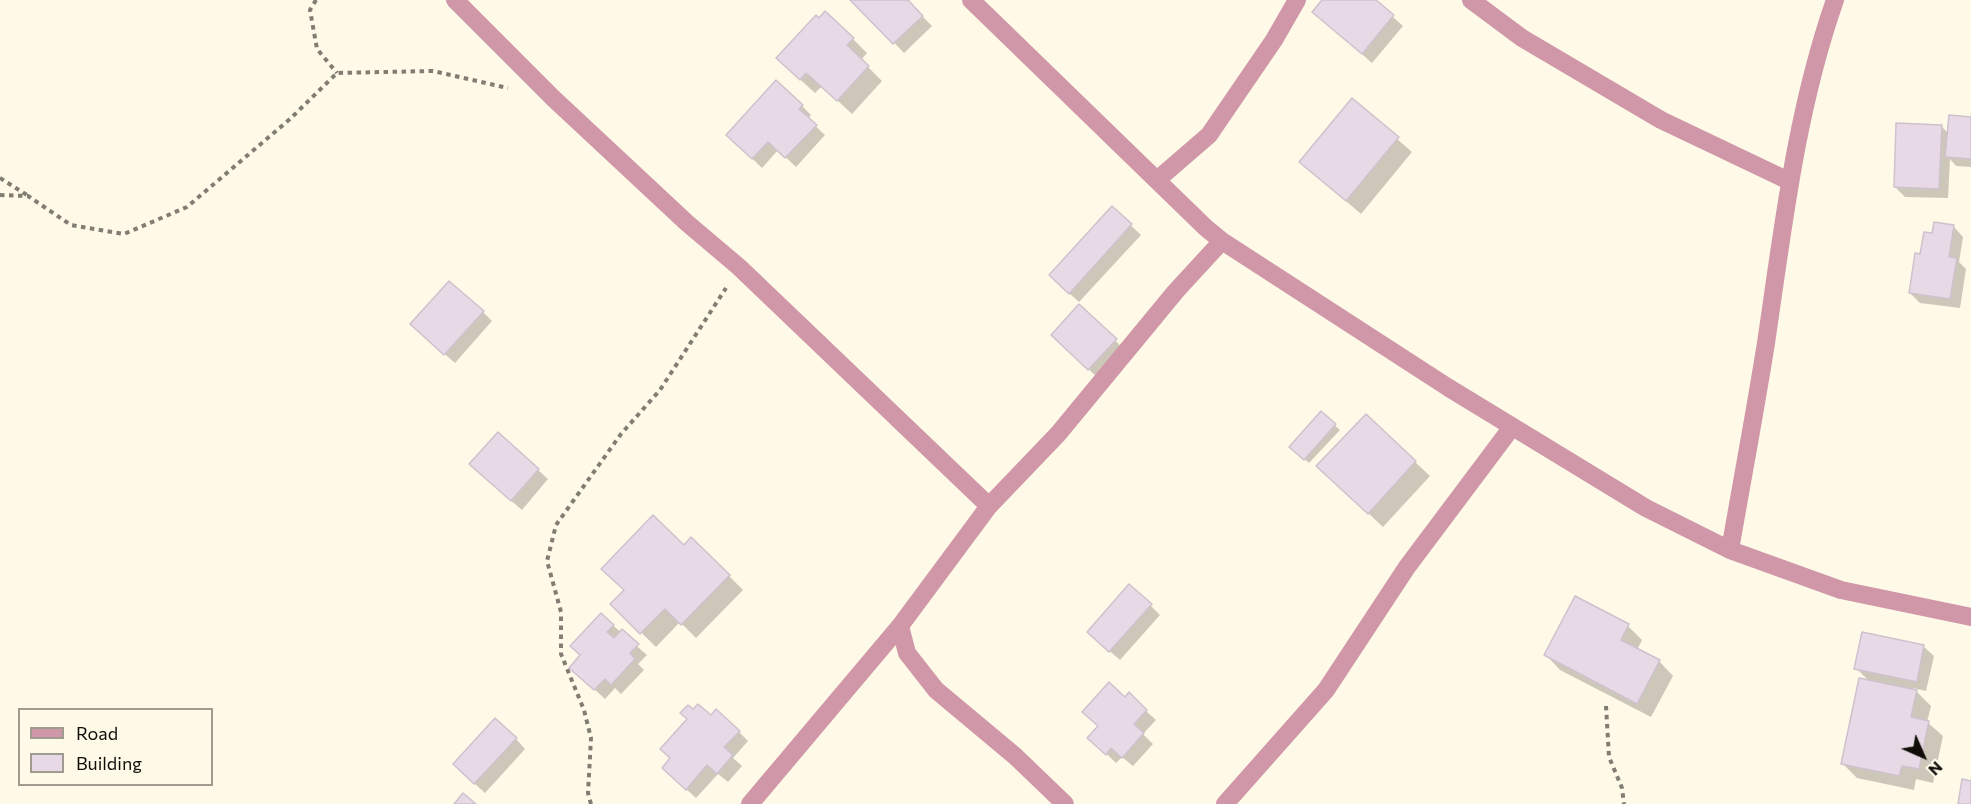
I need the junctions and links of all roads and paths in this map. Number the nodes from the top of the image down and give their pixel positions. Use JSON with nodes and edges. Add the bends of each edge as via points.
{"nodes":[{"id":1,"x":316,"y":0,"type":"edge"},
{"id":2,"x":455,"y":0,"type":"edge"},
{"id":3,"x":971,"y":0,"type":"edge"},
{"id":4,"x":1297,"y":0,"type":"edge"},
{"id":5,"x":1471,"y":0,"type":"edge"},
{"id":6,"x":1835,"y":0,"type":"edge"},
{"id":7,"x":337,"y":73,"type":"junction"},
{"id":8,"x":509,"y":88,"type":"dead end"},
{"id":9,"x":0,"y":178,"type":"edge"},
{"id":10,"x":1157,"y":180,"type":"junction"},
{"id":11,"x":1790,"y":181,"type":"junction"},
{"id":12,"x":0,"y":195,"type":"edge"},
{"id":13,"x":28,"y":196,"type":"junction"},
{"id":14,"x":1222,"y":241,"type":"junction"},
{"id":15,"x":739,"y":267,"type":"junction"},
{"id":16,"x":1512,"y":427,"type":"junction"},
{"id":17,"x":989,"y":506,"type":"junction"},
{"id":18,"x":1730,"y":550,"type":"junction"},
{"id":19,"x":1971,"y":617,"type":"edge"},
{"id":20,"x":900,"y":626,"type":"junction"},
{"id":21,"x":1606,"y":706,"type":"dead end"},
{"id":22,"x":591,"y":804,"type":"edge"},
{"id":23,"x":750,"y":804,"type":"edge"},
{"id":24,"x":1065,"y":804,"type":"edge"},
{"id":25,"x":1225,"y":804,"type":"edge"},
{"id":26,"x":1624,"y":804,"type":"edge"}],
"edges":[{"from":1,"to":7,"type":"path","via":[[310,10],[317,49]]},
{"from":2,"to":15,"type":"street","via":[[553,98]]},
{"from":3,"to":10,"type":"street"},
{"from":4,"to":10,"type":"street","via":[[1209,135]]},
{"from":5,"to":11,"type":"street","via":[[1522,38],[1661,120]]},
{"from":6,"to":11,"type":"street","via":[[1818,46]]},
{"from":7,"to":8,"type":"path","via":[[433,70]]},
{"from":7,"to":13,"type":"path","via":[[187,207],[124,234],[72,225]]},
{"from":9,"to":13,"type":"path"},
{"from":10,"to":14,"type":"street"},
{"from":11,"to":18,"type":"street"},
{"from":12,"to":13,"type":"path"},
{"from":14,"to":16,"type":"street"},
{"from":14,"to":17,"type":"street","via":[[1058,434]]},
{"from":15,"to":17,"type":"street"},
{"from":15,"to":22,"type":"path","via":[[660,390],[621,434],[556,525],[547,561],[561,612],[561,654],[591,738]]},
{"from":16,"to":18,"type":"street","via":[[1646,508]]},
{"from":16,"to":25,"type":"street","via":[[1407,567],[1326,690]]},
{"from":17,"to":20,"type":"street"},
{"from":18,"to":19,"type":"street","via":[[1841,590]]},
{"from":20,"to":23,"type":"street"},
{"from":20,"to":24,"type":"street","via":[[906,653],[936,690]]},
{"from":21,"to":26,"type":"path","via":[[1609,757]]}]}
